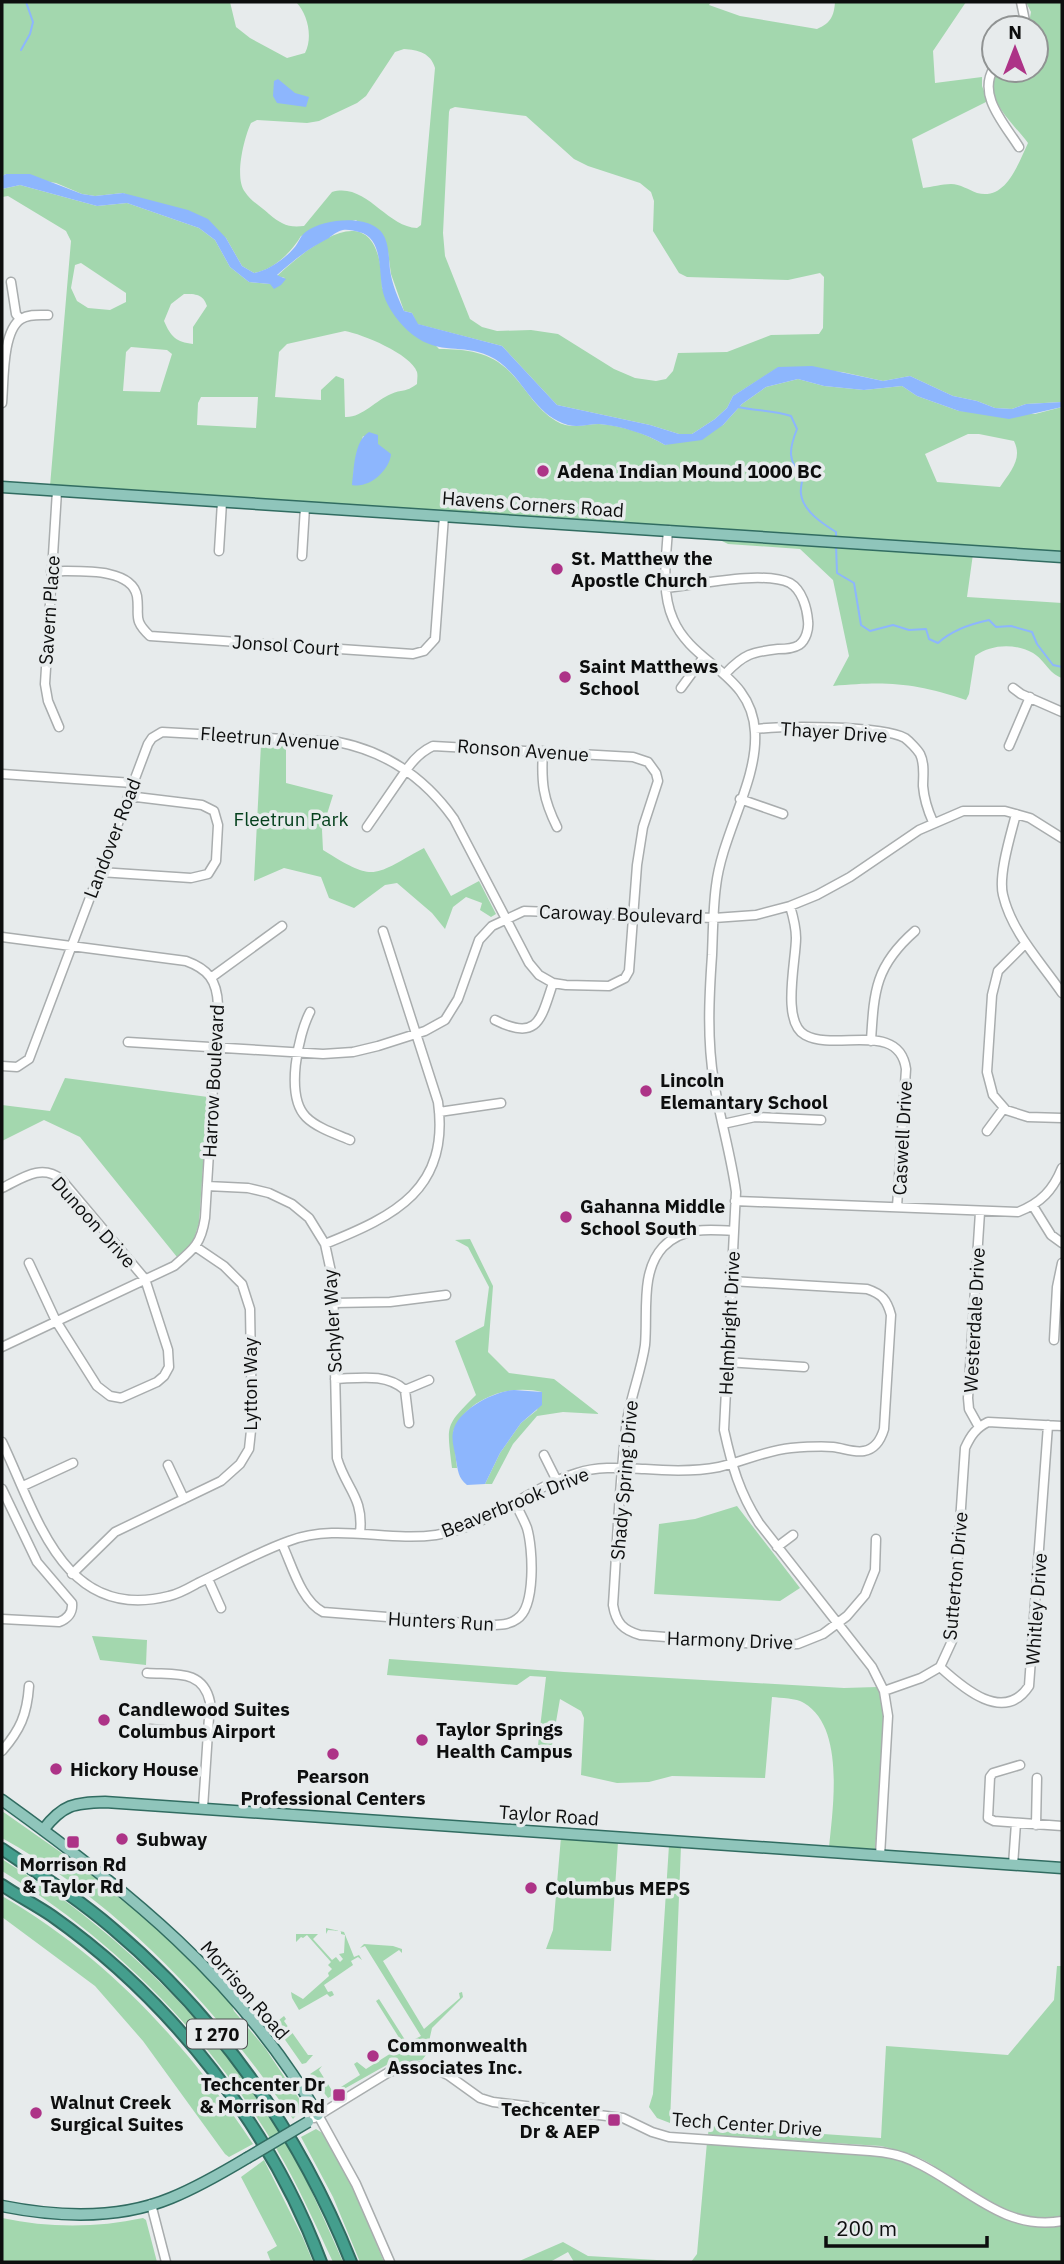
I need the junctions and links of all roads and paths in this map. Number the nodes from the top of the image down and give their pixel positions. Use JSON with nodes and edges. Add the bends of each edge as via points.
{"nodes":[{"id":1,"x":988,"y":84,"type":"edge"},
{"id":2,"x":1019,"y":147,"type":"dead end"},
{"id":3,"x":11,"y":282,"type":"dead end"},
{"id":4,"x":48,"y":315,"type":"dead end"},
{"id":5,"x":20,"y":319,"type":"junction"},
{"id":6,"x":2,"y":402,"type":"edge"},
{"id":7,"x":2,"y":487,"type":"edge"},
{"id":8,"x":57,"y":491,"type":"junction"},
{"id":9,"x":222,"y":502,"type":"junction"},
{"id":10,"x":305,"y":507,"type":"junction"},
{"id":11,"x":444,"y":516,"type":"junction"},
{"id":12,"x":668,"y":530,"type":"junction"},
{"id":13,"x":219,"y":551,"type":"dead end"},
{"id":14,"x":302,"y":556,"type":"dead end"},
{"id":15,"x":1062,"y":557,"type":"edge"},
{"id":16,"x":51,"y":571,"type":"junction"},
{"id":17,"x":666,"y":588,"type":"junction"},
{"id":18,"x":704,"y":658,"type":"junction"},
{"id":19,"x":726,"y":673,"type":"junction"},
{"id":20,"x":681,"y":688,"type":"dead end"},
{"id":21,"x":1013,"y":688,"type":"dead end"},
{"id":22,"x":1030,"y":697,"type":"junction"},
{"id":23,"x":1062,"y":712,"type":"edge"},
{"id":24,"x":59,"y":727,"type":"dead end"},
{"id":25,"x":755,"y":729,"type":"junction"},
{"id":26,"x":157,"y":734,"type":"joint"},
{"id":27,"x":1009,"y":746,"type":"dead end"},
{"id":28,"x":543,"y":751,"type":"junction"},
{"id":29,"x":407,"y":769,"type":"junction"},
{"id":30,"x":2,"y":774,"type":"edge"},
{"id":31,"x":133,"y":783,"type":"junction"},
{"id":32,"x":128,"y":796,"type":"junction"},
{"id":33,"x":740,"y":799,"type":"junction"},
{"id":34,"x":783,"y":814,"type":"dead end"},
{"id":35,"x":1016,"y":814,"type":"junction"},
{"id":36,"x":933,"y":822,"type":"junction"},
{"id":37,"x":367,"y":827,"type":"dead end"},
{"id":38,"x":557,"y":827,"type":"dead end"},
{"id":39,"x":1062,"y":838,"type":"edge"},
{"id":40,"x":100,"y":872,"type":"junction"},
{"id":41,"x":790,"y":906,"type":"junction"},
{"id":42,"x":634,"y":914,"type":"junction"},
{"id":43,"x":714,"y":918,"type":"junction"},
{"id":44,"x":506,"y":919,"type":"junction"},
{"id":45,"x":282,"y":926,"type":"dead end"},
{"id":46,"x":383,"y":931,"type":"dead end"},
{"id":47,"x":915,"y":931,"type":"dead end"},
{"id":48,"x":2,"y":937,"type":"edge"},
{"id":49,"x":1025,"y":944,"type":"junction"},
{"id":50,"x":72,"y":946,"type":"junction"},
{"id":51,"x":212,"y":976,"type":"junction"},
{"id":52,"x":553,"y":983,"type":"junction"},
{"id":53,"x":1062,"y":993,"type":"edge"},
{"id":54,"x":310,"y":1012,"type":"dead end"},
{"id":55,"x":495,"y":1020,"type":"dead end"},
{"id":56,"x":416,"y":1034,"type":"junction"},
{"id":57,"x":871,"y":1041,"type":"junction"},
{"id":58,"x":128,"y":1042,"type":"dead end"},
{"id":59,"x":215,"y":1048,"type":"junction"},
{"id":60,"x":298,"y":1053,"type":"junction"},
{"id":61,"x":2,"y":1066,"type":"edge"},
{"id":62,"x":501,"y":1103,"type":"dead end"},
{"id":63,"x":1004,"y":1108,"type":"junction"},
{"id":64,"x":439,"y":1112,"type":"junction"},
{"id":65,"x":1062,"y":1118,"type":"edge"},
{"id":66,"x":821,"y":1120,"type":"dead end"},
{"id":67,"x":723,"y":1124,"type":"junction"},
{"id":68,"x":987,"y":1130,"type":"dead end"},
{"id":69,"x":350,"y":1140,"type":"dead end"},
{"id":70,"x":1062,"y":1168,"type":"edge"},
{"id":71,"x":207,"y":1186,"type":"junction"},
{"id":72,"x":2,"y":1188,"type":"edge"},
{"id":73,"x":736,"y":1201,"type":"junction"},
{"id":74,"x":1033,"y":1206,"type":"junction"},
{"id":75,"x":897,"y":1207,"type":"junction"},
{"id":76,"x":980,"y":1212,"type":"junction"},
{"id":77,"x":734,"y":1231,"type":"junction"},
{"id":78,"x":1062,"y":1243,"type":"edge"},
{"id":79,"x":325,"y":1244,"type":"junction"},
{"id":80,"x":196,"y":1247,"type":"junction"},
{"id":81,"x":1062,"y":1263,"type":"edge"},
{"id":82,"x":29,"y":1264,"type":"dead end"},
{"id":83,"x":145,"y":1279,"type":"junction"},
{"id":84,"x":731,"y":1281,"type":"junction"},
{"id":85,"x":446,"y":1296,"type":"dead end"},
{"id":86,"x":333,"y":1303,"type":"junction"},
{"id":87,"x":56,"y":1321,"type":"junction"},
{"id":88,"x":1054,"y":1340,"type":"dead end"},
{"id":89,"x":2,"y":1347,"type":"edge"},
{"id":90,"x":727,"y":1362,"type":"junction"},
{"id":91,"x":804,"y":1367,"type":"dead end"},
{"id":92,"x":335,"y":1379,"type":"junction"},
{"id":93,"x":429,"y":1380,"type":"dead end"},
{"id":94,"x":405,"y":1390,"type":"junction"},
{"id":95,"x":409,"y":1423,"type":"dead end"},
{"id":96,"x":1048,"y":1425,"type":"junction"},
{"id":97,"x":1062,"y":1426,"type":"edge"},
{"id":98,"x":979,"y":1427,"type":"junction"},
{"id":99,"x":2,"y":1441,"type":"edge"},
{"id":100,"x":544,"y":1455,"type":"dead end"},
{"id":101,"x":73,"y":1463,"type":"dead end"},
{"id":102,"x":731,"y":1464,"type":"junction"},
{"id":103,"x":168,"y":1465,"type":"dead end"},
{"id":104,"x":623,"y":1468,"type":"junction"},
{"id":105,"x":557,"y":1481,"type":"junction"},
{"id":106,"x":23,"y":1486,"type":"junction"},
{"id":107,"x":2,"y":1489,"type":"edge"},
{"id":108,"x":184,"y":1499,"type":"junction"},
{"id":109,"x":515,"y":1503,"type":"junction"},
{"id":110,"x":360,"y":1533,"type":"junction"},
{"id":111,"x":793,"y":1535,"type":"dead end"},
{"id":112,"x":876,"y":1539,"type":"dead end"},
{"id":113,"x":282,"y":1544,"type":"junction"},
{"id":114,"x":777,"y":1546,"type":"junction"},
{"id":115,"x":72,"y":1574,"type":"junction"},
{"id":116,"x":208,"y":1579,"type":"junction"},
{"id":117,"x":221,"y":1608,"type":"dead end"},
{"id":118,"x":2,"y":1619,"type":"edge"},
{"id":119,"x":838,"y":1623,"type":"junction"},
{"id":120,"x":620,"y":1625,"type":"joint"},
{"id":121,"x":940,"y":1667,"type":"junction"},
{"id":122,"x":147,"y":1673,"type":"dead end"},
{"id":123,"x":29,"y":1686,"type":"dead end"},
{"id":124,"x":884,"y":1691,"type":"junction"},
{"id":125,"x":150,"y":1729,"type":"dead end"},
{"id":126,"x":208,"y":1734,"type":"junction"},
{"id":127,"x":2,"y":1751,"type":"edge"},
{"id":128,"x":1020,"y":1765,"type":"dead end"},
{"id":129,"x":1037,"y":1777,"type":"dead end"},
{"id":130,"x":2,"y":1800,"type":"edge"},
{"id":131,"x":203,"y":1808,"type":"junction"},
{"id":132,"x":1016,"y":1823,"type":"junction"},
{"id":133,"x":1036,"y":1825,"type":"junction"},
{"id":134,"x":1062,"y":1826,"type":"edge"},
{"id":135,"x":43,"y":1830,"type":"junction"},
{"id":136,"x":2,"y":1849,"type":"edge"},
{"id":137,"x":880,"y":1856,"type":"junction"},
{"id":138,"x":1013,"y":1865,"type":"junction"},
{"id":139,"x":1062,"y":1868,"type":"edge"},
{"id":140,"x":2,"y":1885,"type":"edge"},
{"id":141,"x":318,"y":2115,"type":"junction"},
{"id":142,"x":309,"y":2122,"type":"joint"},
{"id":143,"x":151,"y":2204,"type":"junction"},
{"id":144,"x":2,"y":2206,"type":"edge"},
{"id":145,"x":1062,"y":2221,"type":"edge"},
{"id":146,"x":166,"y":2262,"type":"edge"},
{"id":147,"x":321,"y":2262,"type":"edge"},
{"id":148,"x":351,"y":2262,"type":"edge"},
{"id":149,"x":390,"y":2262,"type":"edge"}],
"edges":[{"from":1,"to":2,"type":"street","via":[[990,101]]},
{"from":3,"to":5,"type":"street"},
{"from":4,"to":5,"type":"street"},
{"from":5,"to":6,"type":"street","via":[[7,344]]},
{"from":7,"to":8,"type":"main road","name":"Havens Corners Road"},
{"from":8,"to":9,"type":"main road","name":"Havens Corners Road"},
{"from":8,"to":16,"type":"street","name":"Savern Place"},
{"from":9,"to":10,"type":"main road","name":"Havens Corners Road"},
{"from":9,"to":13,"type":"street"},
{"from":10,"to":11,"type":"main road","name":"Havens Corners Road"},
{"from":10,"to":14,"type":"street"},
{"from":11,"to":12,"type":"main road","name":"Havens Corners Road"},
{"from":11,"to":16,"type":"street","name":"Jonsol Court","via":[[435,639],[424,651],[413,653],[150,636],[139,625],[137,596],[125,578]]},
{"from":12,"to":15,"type":"main road","name":"Havens Corners Road"},
{"from":12,"to":17,"type":"street","name":"Helmbright Drive"},
{"from":16,"to":24,"type":"street","name":"Savern Place","via":[[45,684]]},
{"from":17,"to":18,"type":"street","name":"Helmbright Drive","via":[[681,635]]},
{"from":17,"to":19,"type":"street","via":[[732,579],[782,581],[798,589],[808,621],[800,644],[753,652]]},
{"from":18,"to":19,"type":"street","name":"Helmbright Drive"},
{"from":18,"to":20,"type":"street"},
{"from":19,"to":25,"type":"street","name":"Helmbright Drive","via":[[741,692]]},
{"from":21,"to":22,"type":"street"},
{"from":22,"to":23,"type":"street"},
{"from":22,"to":27,"type":"street"},
{"from":25,"to":33,"type":"street","name":"Helmbright Drive","via":[[754,757]]},
{"from":25,"to":36,"type":"street","name":"Thayer Drive","via":[[803,726],[888,733],[907,739],[920,754]]},
{"from":26,"to":29,"type":"street","name":"Fleetrun Avenue","via":[[338,742]]},
{"from":26,"to":31,"type":"street","name":"Landover Road","via":[[148,744]]},
{"from":28,"to":29,"type":"street","name":"Ronson Avenue","via":[[433,746]]},
{"from":28,"to":38,"type":"street","via":[[544,795]]},
{"from":28,"to":42,"type":"street","name":"Ronson Avenue","via":[[633,757],[648,762],[656,773],[658,781],[637,865]]},
{"from":29,"to":37,"type":"street","name":"Ronson Avenue"},
{"from":29,"to":44,"type":"street","name":"Fleetrun Avenue","via":[[454,819]]},
{"from":30,"to":31,"type":"street"},
{"from":31,"to":32,"type":"street","name":"Landover Road"},
{"from":32,"to":40,"type":"street","name":"Landover Road"},
{"from":32,"to":40,"type":"street","via":[[202,805],[214,811],[218,825],[213,868],[191,878]]},
{"from":33,"to":34,"type":"street"},
{"from":33,"to":43,"type":"street","name":"Helmbright Drive","via":[[722,852]]},
{"from":35,"to":36,"type":"street","name":"Caroway Boulevard","via":[[962,811]]},
{"from":35,"to":39,"type":"street","name":"Caroway Boulevard"},
{"from":35,"to":49,"type":"street","via":[[1002,893]]},
{"from":36,"to":41,"type":"street","name":"Caroway Boulevard","via":[[850,877]]},
{"from":40,"to":50,"type":"street","name":"Landover Road"},
{"from":41,"to":43,"type":"street","name":"Caroway Boulevard","via":[[757,915]]},
{"from":41,"to":57,"type":"street","name":"Caswell Drive","via":[[796,936],[794,1024],[817,1039]]},
{"from":42,"to":43,"type":"street","name":"Caroway Boulevard"},
{"from":42,"to":44,"type":"street","name":"Caroway Boulevard","via":[[524,911]]},
{"from":42,"to":52,"type":"street","via":[[631,962],[625,978],[609,986]]},
{"from":43,"to":67,"type":"street","name":"Helmbright Drive","via":[[708,1038]]},
{"from":44,"to":52,"type":"street","name":"Fleetrun Avenue","via":[[529,963]]},
{"from":44,"to":56,"type":"street","name":"Caroway Boulevard","via":[[479,940],[458,999],[445,1020]]},
{"from":45,"to":51,"type":"street"},
{"from":46,"to":56,"type":"street"},
{"from":47,"to":57,"type":"street","via":[[882,969]]},
{"from":48,"to":50,"type":"street"},
{"from":49,"to":53,"type":"street"},
{"from":49,"to":63,"type":"street","via":[[998,971],[992,995],[987,1072],[993,1095]]},
{"from":50,"to":51,"type":"street","via":[[186,961]]},
{"from":50,"to":61,"type":"street","name":"Landover Road","via":[[29,1059],[17,1067]]},
{"from":51,"to":59,"type":"street","name":"Harrow Boulevard","via":[[218,990]]},
{"from":52,"to":55,"type":"street","via":[[533,1026],[515,1029]]},
{"from":54,"to":60,"type":"street"},
{"from":56,"to":60,"type":"street","name":"Caroway Boulevard","via":[[353,1052]]},
{"from":56,"to":64,"type":"street"},
{"from":57,"to":75,"type":"street","name":"Caswell Drive","via":[[895,1046],[904,1056]]},
{"from":58,"to":59,"type":"street","name":"Caroway Boulevard"},
{"from":59,"to":60,"type":"street","name":"Caroway Boulevard"},
{"from":59,"to":71,"type":"street","name":"Harrow Boulevard"},
{"from":60,"to":69,"type":"street","via":[[295,1090],[300,1110]]},
{"from":62,"to":64,"type":"street"},
{"from":63,"to":65,"type":"street","via":[[1028,1117]]},
{"from":63,"to":68,"type":"street"},
{"from":64,"to":79,"type":"street","via":[[434,1161],[417,1191],[388,1216]]},
{"from":66,"to":67,"type":"street","via":[[755,1117]]},
{"from":67,"to":73,"type":"street","name":"Helmbright Drive"},
{"from":70,"to":74,"type":"street","via":[[1054,1187]]},
{"from":71,"to":79,"type":"street","name":"Schyler Way","via":[[248,1188],[280,1198],[309,1218]]},
{"from":71,"to":80,"type":"street","name":"Harrow Boulevard"},
{"from":72,"to":83,"type":"street","name":"Dunoon Drive","via":[[40,1171],[55,1174]]},
{"from":73,"to":75,"type":"street"},
{"from":73,"to":77,"type":"street","name":"Helmbright Drive"},
{"from":74,"to":76,"type":"street","via":[[1018,1212]]},
{"from":74,"to":78,"type":"street"},
{"from":75,"to":76,"type":"street"},
{"from":76,"to":98,"type":"street","name":"Westerdale Drive","via":[[968,1398]]},
{"from":77,"to":84,"type":"street","name":"Helmbright Drive"},
{"from":77,"to":104,"type":"street","name":"Shady Spring Drive","via":[[683,1233],[664,1246],[653,1262],[645,1346],[626,1427]]},
{"from":79,"to":86,"type":"street","name":"Schyler Way"},
{"from":80,"to":83,"type":"street","via":[[174,1266]]},
{"from":80,"to":108,"type":"street","name":"Lytton Way","via":[[242,1284],[250,1309],[252,1433],[240,1464],[221,1481]]},
{"from":81,"to":88,"type":"street"},
{"from":82,"to":87,"type":"street"},
{"from":83,"to":87,"type":"street"},
{"from":83,"to":87,"type":"street","via":[[168,1350],[169,1367],[157,1382],[131,1395],[121,1398],[103,1392]]},
{"from":84,"to":90,"type":"street","name":"Helmbright Drive"},
{"from":84,"to":102,"type":"street","name":"Beaverbrook Drive","via":[[867,1289],[880,1294],[891,1315],[884,1429],[873,1447],[864,1451],[787,1448]]},
{"from":85,"to":86,"type":"street"},
{"from":86,"to":92,"type":"street","name":"Schyler Way"},
{"from":87,"to":89,"type":"street"},
{"from":90,"to":91,"type":"street"},
{"from":90,"to":102,"type":"street","name":"Helmbright Drive","via":[[724,1430]]},
{"from":92,"to":94,"type":"street","via":[[383,1378],[396,1381]]},
{"from":92,"to":110,"type":"street","name":"Schyler Way","via":[[337,1458],[360,1507]]},
{"from":93,"to":94,"type":"street"},
{"from":94,"to":95,"type":"street"},
{"from":96,"to":97,"type":"street"},
{"from":96,"to":98,"type":"street","via":[[988,1422]]},
{"from":96,"to":121,"type":"street","name":"Whitley Drive","via":[[1029,1686],[1013,1702],[1000,1703],[968,1691]]},
{"from":98,"to":121,"type":"street","name":"Sutterton Drive","via":[[965,1448],[952,1642]]},
{"from":99,"to":106,"type":"street","name":"Beaverbrook Drive"},
{"from":100,"to":105,"type":"street"},
{"from":101,"to":106,"type":"street"},
{"from":102,"to":104,"type":"street","name":"Beaverbrook Drive","via":[[694,1471]]},
{"from":102,"to":114,"type":"street","name":"Helmbright Drive","via":[[743,1497]]},
{"from":103,"to":108,"type":"street"},
{"from":104,"to":105,"type":"street","name":"Beaverbrook Drive","via":[[593,1469]]},
{"from":104,"to":120,"type":"street","name":"Shady Spring Drive","via":[[613,1605]]},
{"from":105,"to":109,"type":"street","name":"Beaverbrook Drive"},
{"from":106,"to":115,"type":"street","name":"Beaverbrook Drive","via":[[46,1535]]},
{"from":107,"to":118,"type":"street","via":[[37,1562],[73,1608],[59,1622]]},
{"from":108,"to":115,"type":"street","name":"Lytton Way","via":[[115,1532]]},
{"from":109,"to":110,"type":"street","name":"Beaverbrook Drive","via":[[437,1535]]},
{"from":109,"to":113,"type":"street","name":"Hunters Run","via":[[532,1552],[528,1604],[522,1615],[508,1624],[323,1612],[307,1598]]},
{"from":110,"to":113,"type":"street","name":"Beaverbrook Drive","via":[[302,1536]]},
{"from":111,"to":114,"type":"street"},
{"from":112,"to":119,"type":"street","name":"Harmony Drive","via":[[875,1570],[865,1595]]},
{"from":113,"to":116,"type":"street","name":"Beaverbrook Drive"},
{"from":114,"to":119,"type":"street","name":"Helmbright Drive"},
{"from":115,"to":116,"type":"street","name":"Beaverbrook Drive","via":[[107,1596],[134,1601],[170,1596]]},
{"from":116,"to":117,"type":"street"},
{"from":119,"to":120,"type":"street","name":"Harmony Drive","via":[[798,1644],[772,1645],[640,1635]]},
{"from":119,"to":124,"type":"street","name":"Helmbright Drive","via":[[872,1667]]},
{"from":121,"to":124,"type":"street","name":"Sutterton Drive"},
{"from":122,"to":126,"type":"street","via":[[200,1681],[211,1702]]},
{"from":123,"to":127,"type":"street","via":[[27,1709]]},
{"from":124,"to":137,"type":"street","name":"Helmbright Drive","via":[[888,1731]]},
{"from":125,"to":126,"type":"street"},
{"from":126,"to":131,"type":"street"},
{"from":128,"to":132,"type":"street","via":[[990,1777],[988,1818]]},
{"from":129,"to":133,"type":"street"},
{"from":130,"to":135,"type":"main road","name":"Morrison Road"},
{"from":131,"to":135,"type":"main road","name":"Taylor Road","via":[[76,1803],[54,1816]]},
{"from":131,"to":137,"type":"main road","name":"Taylor Road"},
{"from":132,"to":133,"type":"street"},
{"from":132,"to":138,"type":"street"},
{"from":133,"to":134,"type":"street"},
{"from":135,"to":141,"type":"main road","name":"Morrison Road","via":[[134,1899],[199,1959],[270,2043]]},
{"from":136,"to":148,"type":"highway","number":"I 270","via":[[110,1927],[215,2031],[280,2121]]},
{"from":137,"to":138,"type":"main road","name":"Taylor Road"},
{"from":138,"to":139,"type":"main road","name":"Taylor Road"},
{"from":140,"to":147,"type":"highway","number":"I 270","via":[[52,1916],[120,1970],[168,2018],[245,2115],[285,2182]]},
{"from":141,"to":142,"type":"street","name":"Tech Center Drive"},
{"from":141,"to":145,"type":"street","name":"Tech Center Drive","via":[[389,2071],[423,2067],[448,2075],[493,2102],[615,2116],[661,2135],[897,2155],[931,2170],[1000,2214],[1032,2222]]},
{"from":141,"to":149,"type":"street","name":"Morrison Road","via":[[356,2184]]},
{"from":142,"to":143,"type":"main road","name":"Tech Center Drive","bridge":true,"via":[[204,2184]]},
{"from":143,"to":144,"type":"main road","name":"Tech Center Drive","via":[[85,2215]]},
{"from":143,"to":146,"type":"street"}]}
